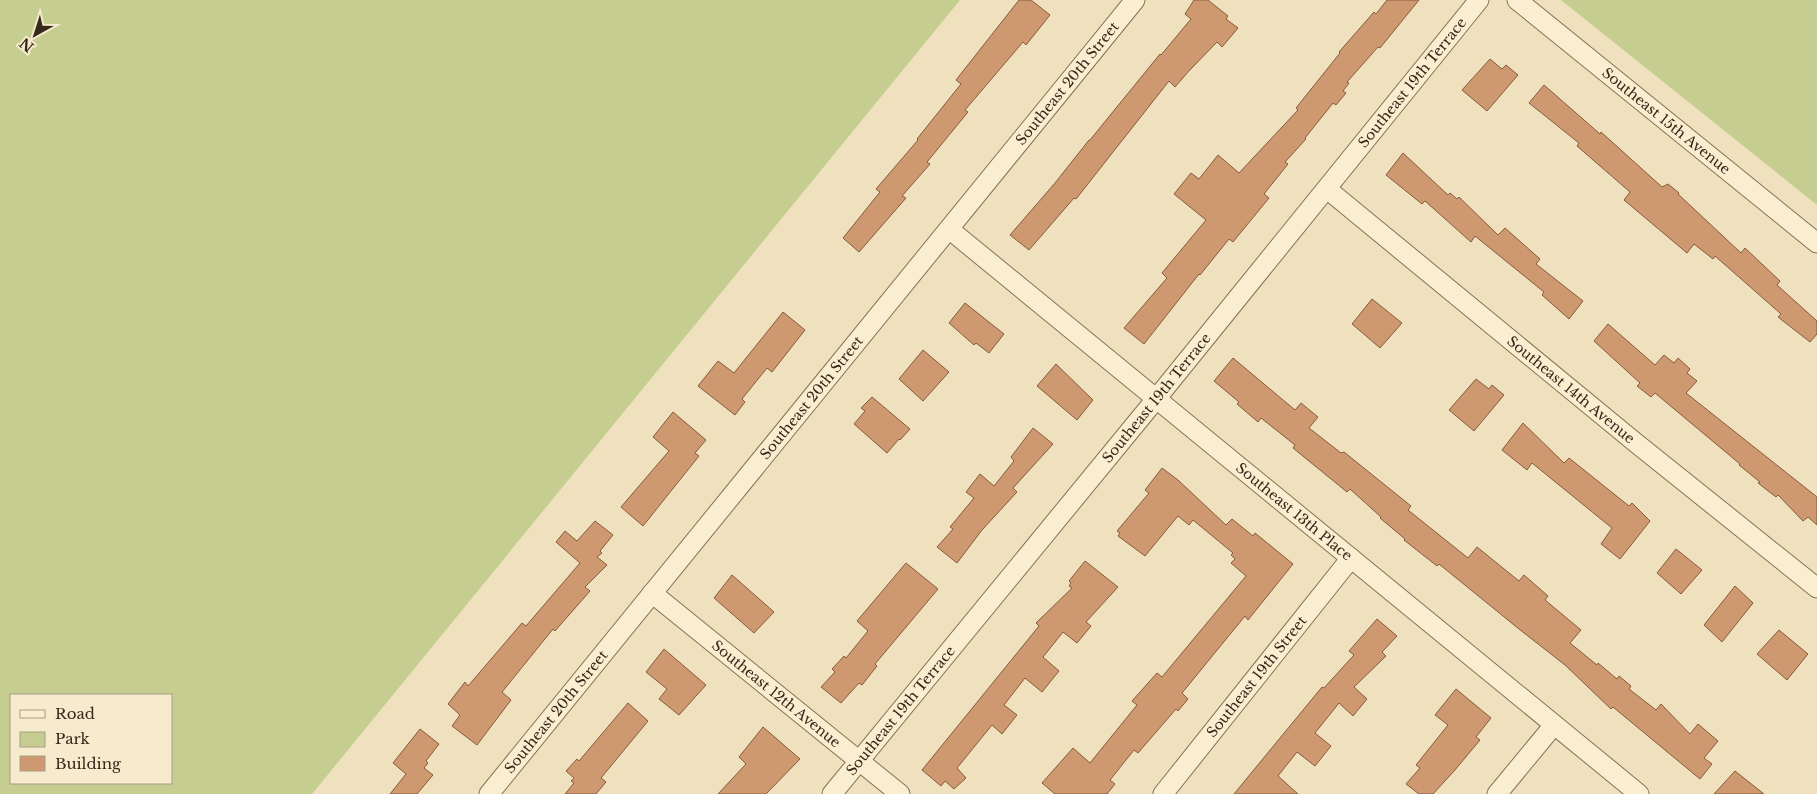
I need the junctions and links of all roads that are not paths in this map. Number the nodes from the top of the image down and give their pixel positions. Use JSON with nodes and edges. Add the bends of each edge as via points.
{"nodes":[{"id":1,"x":1135,"y":0,"type":"edge"},
{"id":2,"x":1479,"y":0,"type":"edge"},
{"id":3,"x":1517,"y":0,"type":"edge"},
{"id":4,"x":1327,"y":189,"type":"junction"},
{"id":5,"x":949,"y":229,"type":"junction"},
{"id":6,"x":1817,"y":243,"type":"edge"},
{"id":7,"x":1156,"y":399,"type":"junction"},
{"id":8,"x":1350,"y":558,"type":"junction"},
{"id":9,"x":1817,"y":588,"type":"edge"},
{"id":10,"x":652,"y":593,"type":"junction"},
{"id":11,"x":1554,"y":724,"type":"junction"},
{"id":12,"x":859,"y":761,"type":"junction"},
{"id":13,"x":489,"y":794,"type":"edge"},
{"id":14,"x":832,"y":794,"type":"edge"},
{"id":15,"x":900,"y":794,"type":"edge"},
{"id":16,"x":1162,"y":794,"type":"edge"},
{"id":17,"x":1497,"y":794,"type":"edge"},
{"id":18,"x":1639,"y":794,"type":"edge"}],
"edges":[{"from":1,"to":5,"type":"street","name":"Southeast 20th Street"},
{"from":2,"to":4,"type":"street","name":"Southeast 19th Terrace"},
{"from":3,"to":6,"type":"street","name":"Southeast 15th Avenue"},
{"from":4,"to":7,"type":"street","name":"Southeast 19th Terrace"},
{"from":4,"to":9,"type":"street","name":"Southeast 14th Avenue"},
{"from":5,"to":7,"type":"street","name":"Southeast 13th Place"},
{"from":5,"to":10,"type":"street","name":"Southeast 20th Street"},
{"from":7,"to":8,"type":"street","name":"Southeast 13th Place"},
{"from":7,"to":12,"type":"street","name":"Southeast 19th Terrace"},
{"from":8,"to":11,"type":"street","name":"Southeast 13th Place"},
{"from":8,"to":16,"type":"street","name":"Southeast 19th Street"},
{"from":10,"to":12,"type":"street","name":"Southeast 12th Avenue"},
{"from":10,"to":13,"type":"street","name":"Southeast 20th Street"},
{"from":11,"to":17,"type":"street"},
{"from":11,"to":18,"type":"street","name":"Southeast 13th Place"},
{"from":12,"to":14,"type":"street","name":"Southeast 19th Terrace"},
{"from":12,"to":15,"type":"street","name":"Southeast 12th Avenue"}]}
